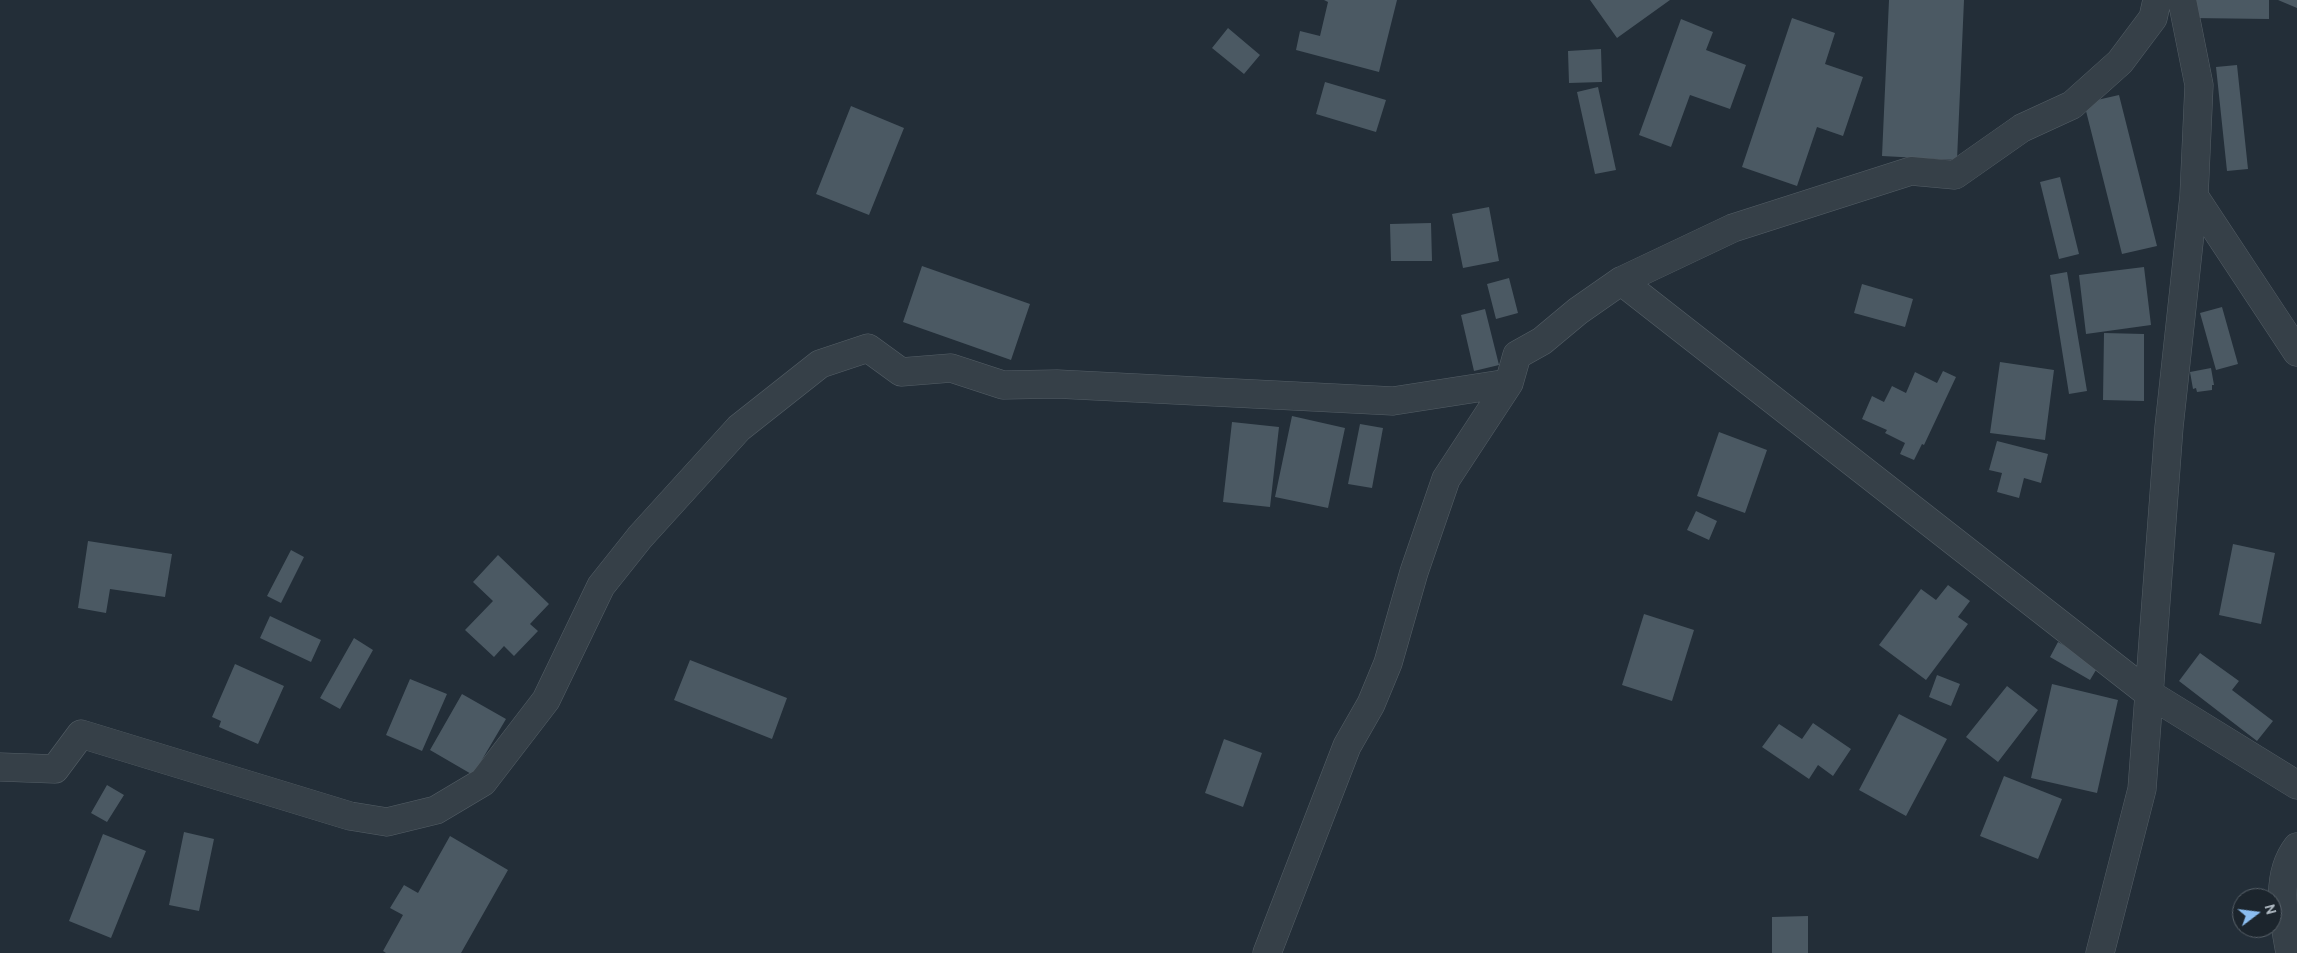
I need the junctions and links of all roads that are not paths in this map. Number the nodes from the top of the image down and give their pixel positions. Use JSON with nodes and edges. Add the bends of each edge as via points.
{"nodes":[{"id":1,"x":2157,"y":0,"type":"edge"},
{"id":2,"x":2182,"y":0,"type":"edge"},
{"id":3,"x":2194,"y":196,"type":"junction"},
{"id":4,"x":1620,"y":280,"type":"junction"},
{"id":5,"x":2297,"y":352,"type":"edge"},
{"id":6,"x":1509,"y":383,"type":"junction"},
{"id":7,"x":2148,"y":693,"type":"junction"},
{"id":8,"x":0,"y":768,"type":"edge"},
{"id":9,"x":2297,"y":785,"type":"edge"},
{"id":10,"x":2297,"y":847,"type":"edge"},
{"id":11,"x":1267,"y":953,"type":"edge"},
{"id":12,"x":2100,"y":953,"type":"edge"},
{"id":13,"x":2290,"y":953,"type":"edge"}],
"edges":[{"from":1,"to":4,"type":"street","via":[[2153,18],[2120,62],[2072,105],[2022,128],[1955,175],[1911,171],[1733,228]]},
{"from":2,"to":3,"type":"street","via":[[2199,85]]},
{"from":3,"to":5,"type":"street"},
{"from":3,"to":7,"type":"street","via":[[2169,427]]},
{"from":4,"to":6,"type":"street","via":[[1542,341],[1517,355]]},
{"from":4,"to":7,"type":"street"},
{"from":6,"to":8,"type":"street","via":[[1393,401],[1057,384],[1003,385],[951,368],[901,372],[868,348],[820,364],[739,428],[640,537],[601,586],[546,700],[511,748],[483,782],[436,810],[387,822],[350,816],[81,734],[55,768]]},
{"from":6,"to":11,"type":"street","via":[[1446,479],[1414,572],[1388,664],[1371,704],[1347,746]]},
{"from":7,"to":9,"type":"street"},
{"from":7,"to":12,"type":"street","via":[[2142,789]]},
{"from":10,"to":13,"type":"street","via":[[2286,868],[2283,889],[2283,917]]}]}
